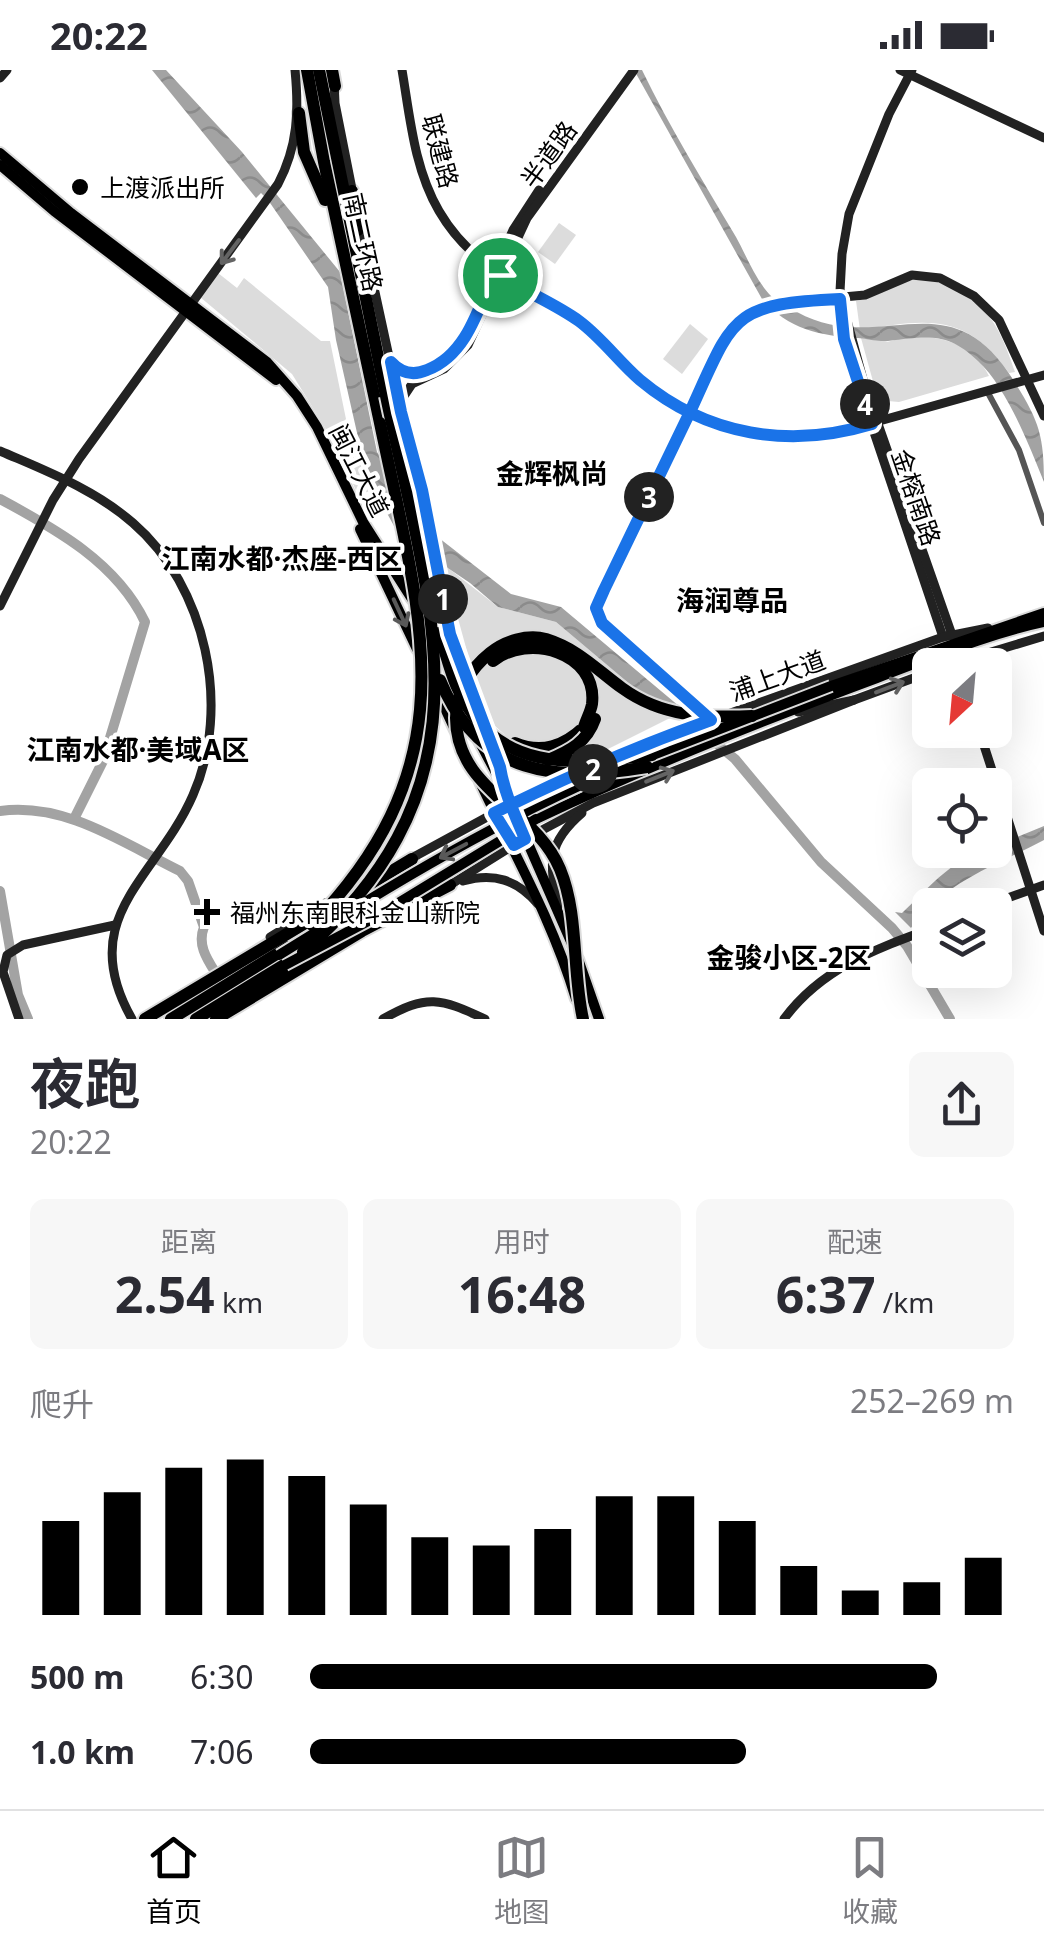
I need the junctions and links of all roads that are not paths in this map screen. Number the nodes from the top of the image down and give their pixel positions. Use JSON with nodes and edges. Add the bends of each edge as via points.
{"nodes":[{"id":1,"x":7,"y":70,"type":"edge"},
{"id":2,"x":295,"y":70,"type":"edge"},
{"id":3,"x":307,"y":70,"type":"edge"},
{"id":4,"x":319,"y":70,"type":"edge"},
{"id":5,"x":332,"y":70,"type":"edge"},
{"id":6,"x":402,"y":70,"type":"edge"},
{"id":7,"x":630,"y":70,"type":"edge"},
{"id":8,"x":912,"y":72,"type":"edge"},
{"id":9,"x":0,"y":78,"type":"edge"},
{"id":10,"x":335,"y":86,"type":"joint"},
{"id":11,"x":299,"y":113,"type":"junction"},
{"id":12,"x":1044,"y":134,"type":"edge"},
{"id":13,"x":0,"y":153,"type":"edge"},
{"id":14,"x":0,"y":165,"type":"edge"},
{"id":15,"x":352,"y":191,"type":"junction"},
{"id":16,"x":497,"y":273,"type":"junction"},
{"id":17,"x":355,"y":283,"type":"junction"},
{"id":18,"x":840,"y":299,"type":"junction"},
{"id":19,"x":189,"y":308,"type":"junction"},
{"id":20,"x":391,"y":362,"type":"junction"},
{"id":21,"x":1044,"y":375,"type":"edge"},
{"id":22,"x":1025,"y":380,"type":"junction"},
{"id":23,"x":987,"y":391,"type":"junction"},
{"id":24,"x":400,"y":405,"type":"junction"},
{"id":25,"x":690,"y":412,"type":"junction"},
{"id":26,"x":1044,"y":416,"type":"edge"},
{"id":27,"x":875,"y":423,"type":"junction"},
{"id":28,"x":0,"y":451,"type":"edge"},
{"id":29,"x":65,"y":479,"type":"junction"},
{"id":30,"x":1044,"y":523,"type":"edge"},
{"id":31,"x":411,"y":597,"type":"junction"},
{"id":32,"x":0,"y":606,"type":"edge"},
{"id":33,"x":1044,"y":613,"type":"edge"},
{"id":34,"x":426,"y":616,"type":"junction"},
{"id":35,"x":1044,"y":622,"type":"edge"},
{"id":36,"x":1044,"y":636,"type":"edge"},
{"id":37,"x":954,"y":640,"type":"junction"},
{"id":38,"x":566,"y":646,"type":"junction"},
{"id":39,"x":1005,"y":648,"type":"edge"},
{"id":40,"x":465,"y":676,"type":"junction"},
{"id":41,"x":912,"y":679,"type":"edge"},
{"id":42,"x":854,"y":700,"type":"junction"},
{"id":43,"x":781,"y":713,"type":"junction"},
{"id":44,"x":752,"y":716,"type":"junction"},
{"id":45,"x":707,"y":721,"type":"junction"},
{"id":46,"x":489,"y":732,"type":"junction"},
{"id":47,"x":986,"y":748,"type":"edge"},
{"id":48,"x":500,"y":754,"type":"junction"},
{"id":49,"x":649,"y":761,"type":"junction"},
{"id":50,"x":580,"y":774,"type":"junction"},
{"id":51,"x":503,"y":786,"type":"junction"},
{"id":52,"x":593,"y":803,"type":"junction"},
{"id":53,"x":511,"y":804,"type":"junction"},
{"id":54,"x":494,"y":813,"type":"junction"},
{"id":55,"x":525,"y":839,"type":"junction"},
{"id":56,"x":514,"y":845,"type":"junction"},
{"id":57,"x":412,"y":859,"type":"junction"},
{"id":58,"x":450,"y":885,"type":"junction"},
{"id":59,"x":1036,"y":886,"type":"edge"},
{"id":60,"x":1012,"y":896,"type":"edge"},
{"id":61,"x":1044,"y":912,"type":"edge"},
{"id":62,"x":546,"y":914,"type":"junction"},
{"id":63,"x":562,"y":923,"type":"junction"},
{"id":64,"x":115,"y":924,"type":"junction"},
{"id":65,"x":1044,"y":931,"type":"edge"},
{"id":66,"x":912,"y":936,"type":"edge"},
{"id":67,"x":282,"y":960,"type":"junction"},
{"id":68,"x":18,"y":1019,"type":"edge"},
{"id":69,"x":134,"y":1019,"type":"edge"},
{"id":70,"x":145,"y":1019,"type":"edge"},
{"id":71,"x":170,"y":1019,"type":"edge"},
{"id":72,"x":196,"y":1019,"type":"edge"},
{"id":73,"x":216,"y":1019,"type":"edge"},
{"id":74,"x":227,"y":1019,"type":"edge"},
{"id":75,"x":383,"y":1019,"type":"edge"},
{"id":76,"x":484,"y":1019,"type":"edge"},
{"id":77,"x":580,"y":1019,"type":"edge"},
{"id":78,"x":590,"y":1019,"type":"edge"},
{"id":79,"x":599,"y":1019,"type":"edge"},
{"id":80,"x":784,"y":1019,"type":"edge"}],
"edges":[{"from":1,"to":9,"type":"main road"},
{"from":2,"to":11,"type":"main road"},
{"from":3,"to":17,"type":"highway","name":"南二环路"},
{"from":4,"to":17,"type":"highway","name":"南二环路"},
{"from":5,"to":10,"type":"highway"},
{"from":6,"to":16,"type":"main road","name":"联建路","via":[[417,156],[432,197],[458,237]]},
{"from":7,"to":16,"type":"main road","name":"半道路","via":[[526,209]]},
{"from":8,"to":12,"type":"main road"},
{"from":8,"to":18,"type":"main road","name":"金榕南路","via":[[849,214]]},
{"from":10,"to":15,"type":"main road"},
{"from":11,"to":17,"type":"highway","via":[[304,152]]},
{"from":11,"to":19,"type":"main road","one_way":true,"via":[[291,154],[271,195]]},
{"from":13,"to":19,"type":"main road","name":"闽江大道"},
{"from":14,"to":19,"type":"main road","name":"闽江大道"},
{"from":15,"to":17,"type":"highway"},
{"from":15,"to":20,"type":"main road"},
{"from":16,"to":20,"type":"main road","name":"半道路","via":[[448,357],[417,374]]},
{"from":16,"to":24,"type":"main road","name":"半道路","via":[[462,353],[412,384]]},
{"from":16,"to":25,"type":"main road","name":"联建路","via":[[577,320],[642,381]]},
{"from":17,"to":34,"type":"highway","name":"南二环路","bridge":true},
{"from":17,"to":34,"type":"highway","name":"南二环路","bridge":true,"via":[[386,396]]},
{"from":18,"to":22,"type":"main road","via":[[912,275],[940,278],[981,301],[999,320]]},
{"from":18,"to":25,"type":"main road","via":[[778,302],[742,318]]},
{"from":18,"to":27,"type":"main road","name":"金榕南路","via":[[844,339]]},
{"from":19,"to":29,"type":"main road"},
{"from":19,"to":31,"type":"main road","name":"闽江大道","via":[[256,351],[297,396]]},
{"from":19,"to":54,"type":"main road","name":"闽江大道","one_way":true,"via":[[271,376],[310,424]]},
{"from":20,"to":24,"type":"main road"},
{"from":21,"to":22,"type":"main road","name":"联建路"},
{"from":22,"to":23,"type":"main road","name":"联建路"},
{"from":22,"to":26,"type":"main road"},
{"from":23,"to":27,"type":"main road","name":"联建路"},
{"from":23,"to":30,"type":"street","via":[[1019,450]]},
{"from":24,"to":40,"type":"main road"},
{"from":25,"to":27,"type":"main road","name":"联建路","via":[[793,438],[832,436]]},
{"from":25,"to":45,"type":"main road","via":[[596,612]]},
{"from":27,"to":37,"type":"main road","name":"金榕南路"},
{"from":28,"to":29,"type":"main road"},
{"from":29,"to":32,"type":"main road"},
{"from":29,"to":64,"type":"main road","via":[[146,536],[178,581],[200,633],[210,708],[193,796]]},
{"from":31,"to":40,"type":"main road"},
{"from":31,"to":51,"type":"main road","name":"闽江大道"},
{"from":33,"to":37,"type":"main road","name":"浦上大道"},
{"from":34,"to":46,"type":"highway","bridge":true,"via":[[463,698]]},
{"from":34,"to":48,"type":"highway","bridge":true,"via":[[436,669],[454,706]]},
{"from":34,"to":67,"type":"highway","bridge":true,"via":[[420,719],[394,808],[348,886]]},
{"from":35,"to":37,"type":"main road","name":"浦上大道"},
{"from":36,"to":39,"type":"main road"},
{"from":37,"to":43,"type":"main road"},
{"from":37,"to":44,"type":"main road","bridge":true},
{"from":37,"to":45,"type":"main road","name":"浦上大道"},
{"from":38,"to":44,"type":"highway","bridge":true,"via":[[622,688],[676,714]]},
{"from":38,"to":48,"type":"highway","bridge":true,"via":[[598,682],[600,706],[590,732],[548,760]]},
{"from":38,"to":77,"type":"highway","bridge":true,"via":[[515,639],[494,649],[464,683],[456,736],[468,766],[531,828],[559,867]]},
{"from":40,"to":46,"type":"main road"},
{"from":42,"to":41,"type":"main road","one_way":true},
{"from":42,"to":43,"type":"main road"},
{"from":52,"to":42,"type":"main road","one_way":true},
{"from":43,"to":49,"type":"main road"},
{"from":44,"to":49,"type":"main road","bridge":true},
{"from":45,"to":50,"type":"main road","name":"浦上大道"},
{"from":46,"to":49,"type":"highway","bridge":true,"via":[[532,756],[564,763]]},
{"from":46,"to":50,"type":"main road","via":[[524,759]]},
{"from":46,"to":51,"type":"main road"},
{"from":46,"to":78,"type":"highway","bridge":true,"via":[[522,746],[568,743],[592,705],[579,666],[562,653],[518,648],[484,670],[464,710],[475,762],[537,822],[566,864]]},
{"from":47,"to":59,"type":"main road"},
{"from":48,"to":49,"type":"highway","bridge":true,"via":[[563,775],[602,775]]},
{"from":49,"to":67,"type":"main road","bridge":true,"via":[[536,819],[372,919]]},
{"from":49,"to":67,"type":"main road","one_way":true,"bridge":true,"via":[[565,792],[444,856]]},
{"from":50,"to":53,"type":"main road","name":"浦上大道"},
{"from":51,"to":53,"type":"main road","name":"闽江大道"},
{"from":52,"to":55,"type":"main road"},
{"from":52,"to":63,"type":"main road","via":[[562,831],[553,851]]},
{"from":53,"to":54,"type":"main road","name":"浦上大道"},
{"from":53,"to":55,"type":"main road","name":"闽江大道"},
{"from":54,"to":56,"type":"main road","name":"闽江大道"},
{"from":54,"to":57,"type":"main road","name":"浦上大道"},
{"from":55,"to":56,"type":"main road"},
{"from":55,"to":63,"type":"main road","name":"闽江大道"},
{"from":56,"to":58,"type":"main road"},
{"from":56,"to":62,"type":"main road","name":"闽江大道"},
{"from":57,"to":69,"type":"main road","name":"浦上大道","via":[[364,879]]},
{"from":57,"to":70,"type":"highway"},
{"from":58,"to":62,"type":"main road","via":[[485,876],[508,880]]},
{"from":58,"to":73,"type":"highway","bridge":true},
{"from":58,"to":74,"type":"main road"},
{"from":59,"to":60,"type":"main road"},
{"from":59,"to":61,"type":"main road"},
{"from":59,"to":65,"type":"main road"},
{"from":62,"to":77,"type":"main road","name":"闽江大道"},
{"from":63,"to":79,"type":"main road","name":"闽江大道"},
{"from":64,"to":68,"type":"main road","via":[[16,948],[4,960],[4,972]]},
{"from":64,"to":69,"type":"main road","via":[[114,974]]},
{"from":66,"to":80,"type":"main road","via":[[820,980]]},
{"from":67,"to":71,"type":"highway"},
{"from":67,"to":72,"type":"highway"},
{"from":75,"to":76,"type":"main road","via":[[426,1000]]}]}
